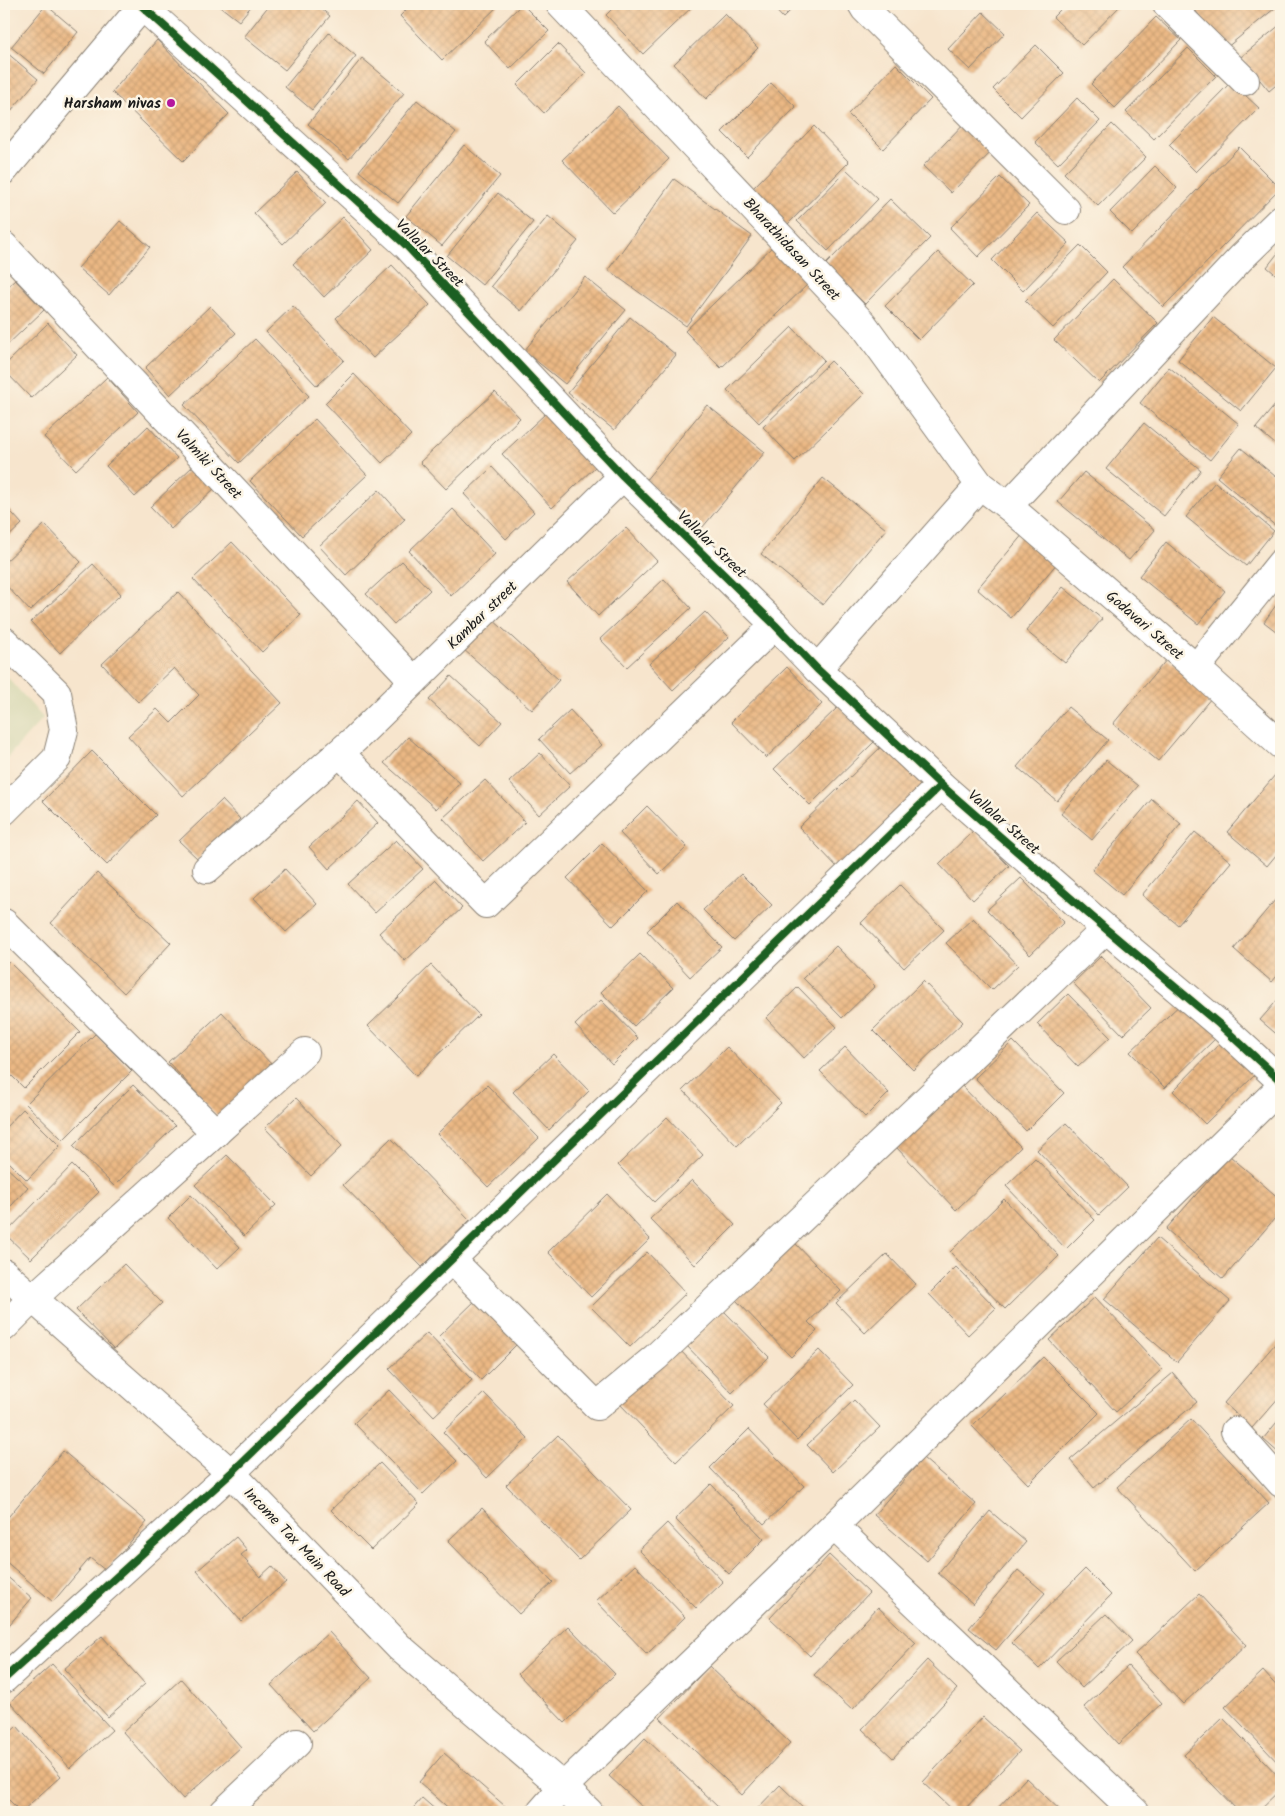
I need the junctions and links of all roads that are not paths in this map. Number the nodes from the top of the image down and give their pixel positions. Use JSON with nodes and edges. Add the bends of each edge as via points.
{"nodes":[{"id":1,"x":560,"y":4,"type":"edge"},
{"id":2,"x":862,"y":4,"type":"edge"},
{"id":3,"x":1167,"y":4,"type":"edge"},
{"id":4,"x":143,"y":5,"type":"edge"},
{"id":5,"x":1245,"y":81,"type":"dead end"},
{"id":6,"x":4,"y":170,"type":"edge"},
{"id":7,"x":1066,"y":210,"type":"dead end"},
{"id":8,"x":1281,"y":219,"type":"edge"},
{"id":9,"x":4,"y":246,"type":"edge"},
{"id":10,"x":623,"y":476,"type":"junction"},
{"id":11,"x":980,"y":485,"type":"junction"},
{"id":12,"x":1008,"y":506,"type":"junction"},
{"id":13,"x":1281,"y":563,"type":"edge"},
{"id":14,"x":776,"y":625,"type":"junction"},
{"id":15,"x":4,"y":641,"type":"edge"},
{"id":16,"x":1196,"y":668,"type":"junction"},
{"id":17,"x":817,"y":669,"type":"junction"},
{"id":18,"x":414,"y":681,"type":"junction"},
{"id":19,"x":1281,"y":745,"type":"edge"},
{"id":20,"x":340,"y":753,"type":"junction"},
{"id":21,"x":942,"y":785,"type":"junction"},
{"id":22,"x":4,"y":811,"type":"edge"},
{"id":23,"x":207,"y":869,"type":"dead end"},
{"id":24,"x":4,"y":923,"type":"edge"},
{"id":25,"x":1106,"y":929,"type":"junction"},
{"id":26,"x":305,"y":1052,"type":"dead end"},
{"id":27,"x":1281,"y":1081,"type":"edge"},
{"id":28,"x":1281,"y":1087,"type":"edge"},
{"id":29,"x":216,"y":1133,"type":"junction"},
{"id":30,"x":452,"y":1260,"type":"junction"},
{"id":31,"x":4,"y":1273,"type":"edge"},
{"id":32,"x":32,"y":1299,"type":"junction"},
{"id":33,"x":4,"y":1327,"type":"edge"},
{"id":34,"x":1235,"y":1431,"type":"dead end"},
{"id":35,"x":231,"y":1473,"type":"junction"},
{"id":36,"x":1281,"y":1483,"type":"edge"},
{"id":37,"x":834,"y":1526,"type":"junction"},
{"id":38,"x":4,"y":1679,"type":"edge"},
{"id":39,"x":297,"y":1743,"type":"dead end"},
{"id":40,"x":563,"y":1787,"type":"junction"},
{"id":41,"x":224,"y":1812,"type":"edge"},
{"id":42,"x":541,"y":1812,"type":"edge"},
{"id":43,"x":589,"y":1812,"type":"edge"},
{"id":44,"x":1135,"y":1812,"type":"edge"}],
"edges":[{"from":1,"to":11,"type":"street","name":"Bharathidasan Street","via":[[863,324]]},
{"from":2,"to":7,"type":"street"},
{"from":3,"to":5,"type":"street"},
{"from":4,"to":6,"type":"street"},
{"from":4,"to":10,"type":"street","name":"Vallalar Street","via":[[406,245]]},
{"from":8,"to":12,"type":"street"},
{"from":9,"to":18,"type":"street","name":"Valmiki Street"},
{"from":10,"to":14,"type":"street","name":"Vallalar Street"},
{"from":10,"to":18,"type":"street","name":"Kambar street"},
{"from":11,"to":12,"type":"street","name":"Bharathidasan Street"},
{"from":11,"to":17,"type":"street"},
{"from":12,"to":16,"type":"street","name":"Godavari Street"},
{"from":13,"to":16,"type":"street"},
{"from":14,"to":17,"type":"street","name":"Vallalar Street"},
{"from":14,"to":20,"type":"street","via":[[486,904]]},
{"from":15,"to":22,"type":"street","via":[[56,693],[64,730],[57,758]]},
{"from":16,"to":19,"type":"street","name":"Godavari Street"},
{"from":17,"to":21,"type":"street","name":"Vallalar Street"},
{"from":18,"to":20,"type":"street","name":"Kambar street"},
{"from":20,"to":23,"type":"street","name":"Kambar street"},
{"from":21,"to":25,"type":"street","name":"Vallalar Street"},
{"from":21,"to":30,"type":"street"},
{"from":24,"to":29,"type":"street"},
{"from":25,"to":27,"type":"street","name":"Vallalar Street"},
{"from":25,"to":30,"type":"street","via":[[663,1350],[597,1406]]},
{"from":26,"to":29,"type":"street"},
{"from":28,"to":37,"type":"street"},
{"from":29,"to":32,"type":"street"},
{"from":30,"to":35,"type":"street"},
{"from":31,"to":32,"type":"street","name":"Income Tax Main Road"},
{"from":32,"to":33,"type":"street"},
{"from":32,"to":35,"type":"street","name":"Income Tax Main Road"},
{"from":34,"to":36,"type":"street"},
{"from":35,"to":38,"type":"street"},
{"from":35,"to":40,"type":"street","name":"Income Tax Main Road","via":[[399,1647]]},
{"from":37,"to":40,"type":"street"},
{"from":37,"to":44,"type":"street"},
{"from":39,"to":41,"type":"street"},
{"from":40,"to":42,"type":"street"},
{"from":40,"to":43,"type":"street","name":"Income Tax Main Road"}]}
